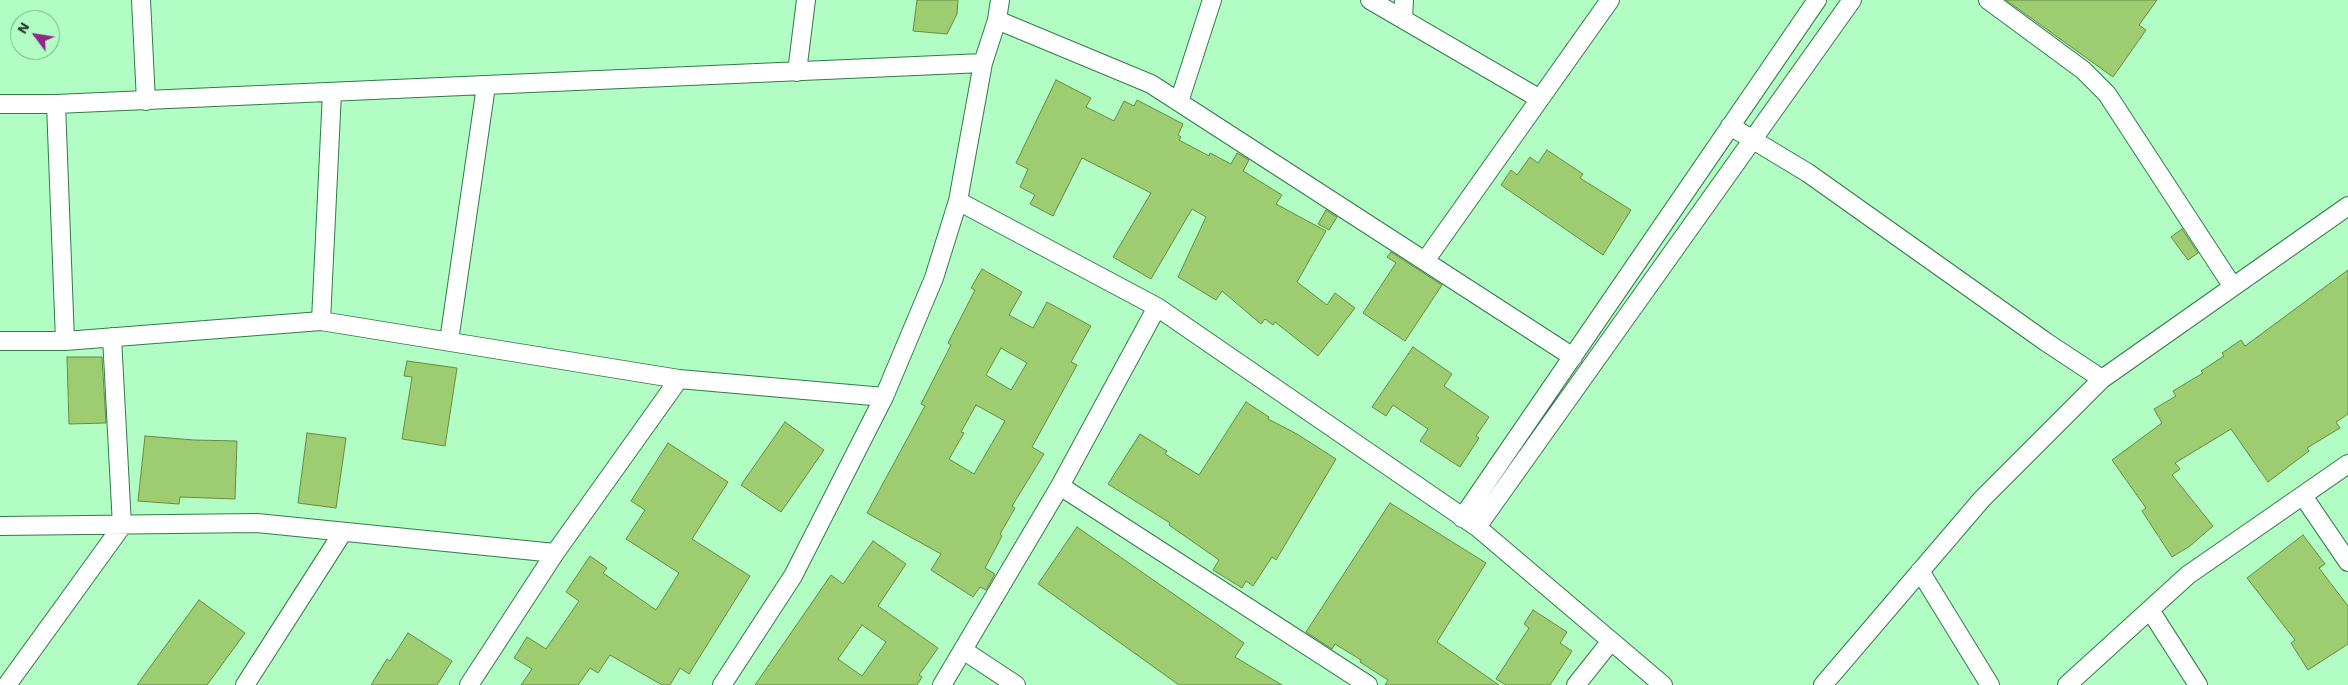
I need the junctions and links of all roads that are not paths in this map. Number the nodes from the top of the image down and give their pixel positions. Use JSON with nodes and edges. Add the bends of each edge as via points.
{"nodes":[{"id":1,"x":141,"y":0,"type":"edge"},
{"id":2,"x":806,"y":0,"type":"edge"},
{"id":3,"x":1000,"y":0,"type":"edge"},
{"id":4,"x":1212,"y":0,"type":"edge"},
{"id":5,"x":1370,"y":0,"type":"edge"},
{"id":6,"x":1404,"y":0,"type":"edge"},
{"id":7,"x":1610,"y":0,"type":"edge"},
{"id":8,"x":1817,"y":0,"type":"edge"},
{"id":9,"x":1852,"y":0,"type":"edge"},
{"id":10,"x":1988,"y":0,"type":"edge"},
{"id":11,"x":1404,"y":19,"type":"junction"},
{"id":12,"x":997,"y":20,"type":"junction"},
{"id":13,"x":983,"y":63,"type":"junction"},
{"id":14,"x":797,"y":72,"type":"junction"},
{"id":15,"x":486,"y":86,"type":"junction"},
{"id":16,"x":332,"y":92,"type":"junction"},
{"id":17,"x":1540,"y":99,"type":"junction"},
{"id":18,"x":146,"y":100,"type":"junction"},
{"id":19,"x":1179,"y":102,"type":"junction"},
{"id":20,"x":0,"y":104,"type":"edge"},
{"id":21,"x":56,"y":104,"type":"junction"},
{"id":22,"x":1730,"y":126,"type":"junction"},
{"id":23,"x":1753,"y":140,"type":"junction"},
{"id":24,"x":958,"y":201,"type":"junction"},
{"id":25,"x":2348,"y":206,"type":"edge"},
{"id":26,"x":1425,"y":261,"type":"junction"},
{"id":27,"x":2233,"y":287,"type":"junction"},
{"id":28,"x":1156,"y":308,"type":"junction"},
{"id":29,"x":321,"y":321,"type":"junction"},
{"id":30,"x":112,"y":337,"type":"junction"},
{"id":31,"x":65,"y":341,"type":"junction"},
{"id":32,"x":449,"y":341,"type":"junction"},
{"id":33,"x":0,"y":342,"type":"edge"},
{"id":34,"x":1572,"y":357,"type":"junction"},
{"id":35,"x":678,"y":379,"type":"junction"},
{"id":36,"x":2102,"y":379,"type":"junction"},
{"id":37,"x":884,"y":397,"type":"junction"},
{"id":38,"x":2348,"y":464,"type":"edge"},
{"id":39,"x":1060,"y":486,"type":"junction"},
{"id":40,"x":2303,"y":496,"type":"junction"},
{"id":41,"x":1470,"y":522,"type":"junction"},
{"id":42,"x":0,"y":526,"type":"edge"},
{"id":43,"x":122,"y":526,"type":"junction"},
{"id":44,"x":343,"y":532,"type":"junction"},
{"id":45,"x":555,"y":553,"type":"junction"},
{"id":46,"x":2348,"y":562,"type":"edge"},
{"id":47,"x":1920,"y":571,"type":"junction"},
{"id":48,"x":2150,"y":610,"type":"junction"},
{"id":49,"x":1611,"y":641,"type":"junction"},
{"id":50,"x":963,"y":650,"type":"junction"},
{"id":51,"x":7,"y":685,"type":"edge"},
{"id":52,"x":244,"y":685,"type":"edge"},
{"id":53,"x":470,"y":685,"type":"edge"},
{"id":54,"x":722,"y":685,"type":"edge"},
{"id":55,"x":942,"y":685,"type":"edge"},
{"id":56,"x":1016,"y":685,"type":"edge"},
{"id":57,"x":1368,"y":685,"type":"edge"},
{"id":58,"x":1576,"y":685,"type":"edge"},
{"id":59,"x":1663,"y":685,"type":"edge"},
{"id":60,"x":1823,"y":685,"type":"edge"},
{"id":61,"x":1990,"y":685,"type":"edge"},
{"id":62,"x":2067,"y":685,"type":"edge"},
{"id":63,"x":2198,"y":685,"type":"edge"}],
"edges":[{"from":1,"to":18,"type":"street"},
{"from":2,"to":14,"type":"street"},
{"from":3,"to":12,"type":"street"},
{"from":4,"to":19,"type":"street"},
{"from":5,"to":11,"type":"street"},
{"from":6,"to":11,"type":"street"},
{"from":7,"to":17,"type":"street"},
{"from":8,"to":22,"type":"street"},
{"from":9,"to":23,"type":"street"},
{"from":10,"to":27,"type":"street","via":[[2083,70],[2107,94]]},
{"from":11,"to":17,"type":"street"},
{"from":12,"to":13,"type":"street"},
{"from":12,"to":19,"type":"street","via":[[1151,84]]},
{"from":13,"to":14,"type":"street"},
{"from":13,"to":24,"type":"street"},
{"from":14,"to":15,"type":"street"},
{"from":15,"to":16,"type":"street"},
{"from":15,"to":32,"type":"street"},
{"from":16,"to":18,"type":"street"},
{"from":16,"to":29,"type":"street"},
{"from":17,"to":26,"type":"street"},
{"from":18,"to":21,"type":"street"},
{"from":19,"to":26,"type":"street"},
{"from":20,"to":21,"type":"street"},
{"from":21,"to":31,"type":"street"},
{"from":22,"to":23,"type":"street"},
{"from":22,"to":34,"type":"street"},
{"from":23,"to":36,"type":"street","via":[[1808,173]]},
{"from":23,"to":41,"type":"street"},
{"from":24,"to":28,"type":"street"},
{"from":24,"to":37,"type":"street","via":[[934,278]]},
{"from":25,"to":27,"type":"street"},
{"from":26,"to":34,"type":"street"},
{"from":27,"to":36,"type":"street"},
{"from":28,"to":39,"type":"street"},
{"from":28,"to":41,"type":"street"},
{"from":29,"to":30,"type":"street"},
{"from":29,"to":32,"type":"street"},
{"from":30,"to":31,"type":"street"},
{"from":30,"to":43,"type":"street"},
{"from":31,"to":33,"type":"street"},
{"from":32,"to":35,"type":"street"},
{"from":34,"to":41,"type":"street"},
{"from":35,"to":37,"type":"street"},
{"from":35,"to":45,"type":"street"},
{"from":36,"to":47,"type":"street","via":[[1982,500]]},
{"from":37,"to":54,"type":"street","via":[[793,576]]},
{"from":38,"to":40,"type":"street"},
{"from":39,"to":50,"type":"street"},
{"from":39,"to":57,"type":"street"},
{"from":40,"to":46,"type":"street"},
{"from":40,"to":48,"type":"street","via":[[2188,575]]},
{"from":41,"to":49,"type":"street"},
{"from":42,"to":43,"type":"street"},
{"from":43,"to":44,"type":"street","via":[[257,523]]},
{"from":43,"to":51,"type":"street"},
{"from":44,"to":45,"type":"street"},
{"from":44,"to":52,"type":"street"},
{"from":45,"to":53,"type":"street"},
{"from":47,"to":60,"type":"street"},
{"from":47,"to":61,"type":"street"},
{"from":48,"to":62,"type":"street"},
{"from":48,"to":63,"type":"street"},
{"from":49,"to":58,"type":"street"},
{"from":49,"to":59,"type":"street"},
{"from":50,"to":55,"type":"street"},
{"from":50,"to":56,"type":"street"}]}
